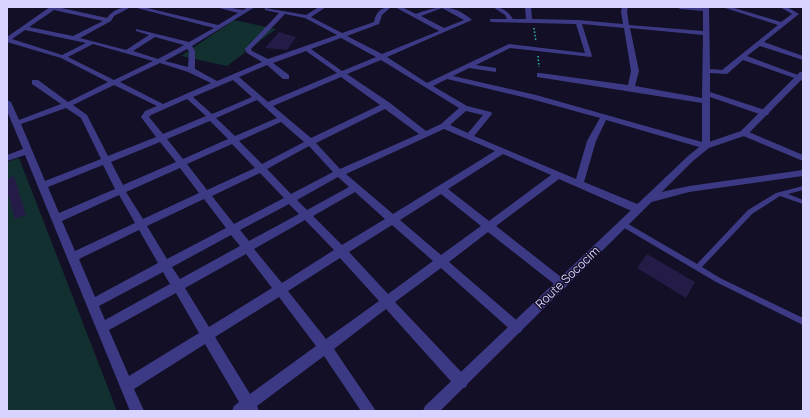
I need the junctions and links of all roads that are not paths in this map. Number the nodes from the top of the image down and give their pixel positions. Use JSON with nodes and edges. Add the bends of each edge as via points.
{"nodes":[{"id":1,"x":41,"y":7,"type":"edge"},
{"id":2,"x":128,"y":7,"type":"edge"},
{"id":3,"x":136,"y":7,"type":"edge"},
{"id":4,"x":219,"y":7,"type":"edge"},
{"id":5,"x":252,"y":7,"type":"edge"},
{"id":6,"x":270,"y":7,"type":"edge"},
{"id":7,"x":323,"y":7,"type":"edge"},
{"id":8,"x":388,"y":7,"type":"edge"},
{"id":9,"x":398,"y":7,"type":"edge"},
{"id":10,"x":440,"y":7,"type":"edge"},
{"id":11,"x":445,"y":7,"type":"edge"},
{"id":12,"x":496,"y":7,"type":"edge"},
{"id":13,"x":528,"y":7,"type":"edge"},
{"id":14,"x":625,"y":7,"type":"edge"},
{"id":15,"x":680,"y":7,"type":"edge"},
{"id":16,"x":725,"y":7,"type":"edge"},
{"id":17,"x":783,"y":7,"type":"edge"},
{"id":18,"x":231,"y":8,"type":"edge"},
{"id":19,"x":52,"y":9,"type":"edge"},
{"id":20,"x":706,"y":9,"type":"edge"},
{"id":21,"x":243,"y":12,"type":"junction"},
{"id":22,"x":284,"y":12,"type":"junction"},
{"id":23,"x":416,"y":16,"type":"junction"},
{"id":24,"x":307,"y":17,"type":"junction"},
{"id":25,"x":109,"y":20,"type":"junction"},
{"id":26,"x":492,"y":20,"type":"dead end"},
{"id":27,"x":511,"y":21,"type":"junction"},
{"id":28,"x":531,"y":21,"type":"junction"},
{"id":29,"x":578,"y":22,"type":"junction"},
{"id":30,"x":782,"y":24,"type":"junction"},
{"id":31,"x":627,"y":26,"type":"junction"},
{"id":32,"x":219,"y":27,"type":"junction"},
{"id":33,"x":24,"y":28,"type":"junction"},
{"id":34,"x":138,"y":30,"type":"dead end"},
{"id":35,"x":444,"y":31,"type":"junction"},
{"id":36,"x":706,"y":33,"type":"junction"},
{"id":37,"x":154,"y":35,"type":"junction"},
{"id":38,"x":342,"y":35,"type":"junction"},
{"id":39,"x":72,"y":39,"type":"junction"},
{"id":40,"x":7,"y":40,"type":"edge"},
{"id":41,"x":92,"y":42,"type":"junction"},
{"id":42,"x":759,"y":43,"type":"junction"},
{"id":43,"x":189,"y":45,"type":"junction"},
{"id":44,"x":306,"y":48,"type":"junction"},
{"id":45,"x":127,"y":52,"type":"junction"},
{"id":46,"x":63,"y":57,"type":"junction"},
{"id":47,"x":382,"y":57,"type":"junction"},
{"id":48,"x":742,"y":57,"type":"junction"},
{"id":49,"x":803,"y":58,"type":"edge"},
{"id":50,"x":159,"y":61,"type":"junction"},
{"id":51,"x":268,"y":62,"type":"junction"},
{"id":52,"x":469,"y":66,"type":"junction"},
{"id":53,"x":191,"y":70,"type":"junction"},
{"id":54,"x":493,"y":70,"type":"dead end"},
{"id":55,"x":707,"y":71,"type":"junction"},
{"id":56,"x":341,"y":74,"type":"junction"},
{"id":57,"x":540,"y":75,"type":"road end"},
{"id":58,"x":234,"y":77,"type":"junction"},
{"id":59,"x":286,"y":77,"type":"dead end"},
{"id":60,"x":446,"y":77,"type":"junction"},
{"id":61,"x":802,"y":77,"type":"edge"},
{"id":62,"x":36,"y":82,"type":"dead end"},
{"id":63,"x":112,"y":82,"type":"junction"},
{"id":64,"x":218,"y":84,"type":"junction"},
{"id":65,"x":427,"y":86,"type":"junction"},
{"id":66,"x":631,"y":88,"type":"junction"},
{"id":67,"x":189,"y":97,"type":"junction"},
{"id":68,"x":258,"y":97,"type":"junction"},
{"id":69,"x":706,"y":97,"type":"junction"},
{"id":70,"x":7,"y":102,"type":"edge"},
{"id":71,"x":268,"y":104,"type":"junction"},
{"id":72,"x":67,"y":105,"type":"junction"},
{"id":73,"x":387,"y":105,"type":"junction"},
{"id":74,"x":164,"y":107,"type":"junction"},
{"id":75,"x":464,"y":108,"type":"junction"},
{"id":76,"x":765,"y":113,"type":"junction"},
{"id":77,"x":211,"y":117,"type":"junction"},
{"id":78,"x":283,"y":118,"type":"junction"},
{"id":79,"x":604,"y":118,"type":"junction"},
{"id":80,"x":13,"y":121,"type":"edge"},
{"id":81,"x":444,"y":126,"type":"junction"},
{"id":82,"x":744,"y":133,"type":"junction"},
{"id":83,"x":425,"y":134,"type":"junction"},
{"id":84,"x":469,"y":137,"type":"junction"},
{"id":85,"x":162,"y":138,"type":"junction"},
{"id":86,"x":233,"y":141,"type":"junction"},
{"id":87,"x":310,"y":142,"type":"junction"},
{"id":88,"x":706,"y":146,"type":"junction"},
{"id":89,"x":27,"y":151,"type":"junction"},
{"id":90,"x":502,"y":151,"type":"junction"},
{"id":91,"x":7,"y":158,"type":"edge"},
{"id":92,"x":803,"y":158,"type":"edge"},
{"id":93,"x":106,"y":160,"type":"junction"},
{"id":94,"x":183,"y":164,"type":"junction"},
{"id":95,"x":260,"y":169,"type":"junction"},
{"id":96,"x":339,"y":173,"type":"junction"},
{"id":97,"x":803,"y":173,"type":"edge"},
{"id":98,"x":558,"y":175,"type":"junction"},
{"id":99,"x":578,"y":184,"type":"junction"},
{"id":100,"x":42,"y":186,"type":"junction"},
{"id":101,"x":356,"y":187,"type":"junction"},
{"id":102,"x":803,"y":188,"type":"edge"},
{"id":103,"x":441,"y":189,"type":"junction"},
{"id":104,"x":121,"y":191,"type":"junction"},
{"id":105,"x":781,"y":193,"type":"junction"},
{"id":106,"x":206,"y":194,"type":"junction"},
{"id":107,"x":290,"y":199,"type":"junction"},
{"id":108,"x":648,"y":199,"type":"junction"},
{"id":109,"x":803,"y":202,"type":"edge"},
{"id":110,"x":638,"y":209,"type":"junction"},
{"id":111,"x":305,"y":214,"type":"junction"},
{"id":112,"x":56,"y":219,"type":"junction"},
{"id":113,"x":393,"y":220,"type":"junction"},
{"id":114,"x":141,"y":224,"type":"junction"},
{"id":115,"x":623,"y":224,"type":"junction"},
{"id":116,"x":489,"y":226,"type":"junction"},
{"id":117,"x":233,"y":229,"type":"junction"},
{"id":118,"x":247,"y":247,"type":"junction"},
{"id":119,"x":342,"y":252,"type":"junction"},
{"id":120,"x":72,"y":256,"type":"junction"},
{"id":121,"x":441,"y":262,"type":"junction"},
{"id":122,"x":165,"y":265,"type":"junction"},
{"id":123,"x":697,"y":268,"type":"junction"},
{"id":124,"x":562,"y":284,"type":"junction"},
{"id":125,"x":178,"y":286,"type":"junction"},
{"id":126,"x":280,"y":290,"type":"junction"},
{"id":127,"x":388,"y":301,"type":"junction"},
{"id":128,"x":92,"y":304,"type":"junction"},
{"id":129,"x":803,"y":322,"type":"edge"},
{"id":130,"x":102,"y":328,"type":"junction"},
{"id":131,"x":517,"y":328,"type":"junction"},
{"id":132,"x":207,"y":335,"type":"junction"},
{"id":133,"x":325,"y":347,"type":"junction"},
{"id":134,"x":461,"y":382,"type":"junction"},
{"id":135,"x":126,"y":386,"type":"junction"},
{"id":136,"x":247,"y":409,"type":"edge"},
{"id":137,"x":137,"y":411,"type":"edge"},
{"id":138,"x":369,"y":411,"type":"edge"},
{"id":139,"x":430,"y":411,"type":"edge"}],
"edges":[{"from":1,"to":19,"type":"street"},
{"from":2,"to":25,"type":"street","via":[[112,15]]},
{"from":3,"to":32,"type":"street"},
{"from":4,"to":18,"type":"street"},
{"from":5,"to":21,"type":"street"},
{"from":6,"to":22,"type":"street","via":[[267,9]]},
{"from":7,"to":24,"type":"street"},
{"from":8,"to":38,"type":"street","via":[[379,14],[377,22]]},
{"from":9,"to":23,"type":"street"},
{"from":10,"to":23,"type":"street"},
{"from":11,"to":35,"type":"street","via":[[469,20]]},
{"from":12,"to":27,"type":"street","via":[[507,14]]},
{"from":13,"to":28,"type":"street"},
{"from":14,"to":31,"type":"street"},
{"from":15,"to":20,"type":"street"},
{"from":16,"to":30,"type":"street"},
{"from":17,"to":30,"type":"street","via":[[796,14]]},
{"from":18,"to":21,"type":"street"},
{"from":19,"to":25,"type":"street"},
{"from":19,"to":33,"type":"street"},
{"from":20,"to":36,"type":"street"},
{"from":21,"to":32,"type":"street"},
{"from":22,"to":24,"type":"street"},
{"from":22,"to":51,"type":"street","via":[[248,49]]},
{"from":23,"to":35,"type":"street"},
{"from":24,"to":38,"type":"street"},
{"from":25,"to":39,"type":"street"},
{"from":26,"to":27,"type":"street"},
{"from":27,"to":28,"type":"street"},
{"from":28,"to":29,"type":"street"},
{"from":29,"to":31,"type":"street"},
{"from":29,"to":52,"type":"street","via":[[589,56],[509,46]]},
{"from":30,"to":42,"type":"street"},
{"from":31,"to":36,"type":"street"},
{"from":31,"to":66,"type":"street","via":[[635,71]]},
{"from":32,"to":43,"type":"street"},
{"from":33,"to":39,"type":"street"},
{"from":33,"to":40,"type":"street"},
{"from":34,"to":37,"type":"street"},
{"from":35,"to":47,"type":"street"},
{"from":36,"to":55,"type":"street"},
{"from":37,"to":43,"type":"street"},
{"from":37,"to":45,"type":"street"},
{"from":38,"to":44,"type":"street"},
{"from":38,"to":47,"type":"street"},
{"from":39,"to":41,"type":"street"},
{"from":40,"to":46,"type":"street"},
{"from":41,"to":45,"type":"street"},
{"from":41,"to":46,"type":"street"},
{"from":42,"to":48,"type":"street"},
{"from":42,"to":49,"type":"street"},
{"from":43,"to":50,"type":"street"},
{"from":43,"to":53,"type":"street","via":[[192,51]]},
{"from":44,"to":51,"type":"street"},
{"from":44,"to":56,"type":"street"},
{"from":45,"to":50,"type":"street"},
{"from":46,"to":63,"type":"street"},
{"from":47,"to":56,"type":"street"},
{"from":47,"to":65,"type":"street"},
{"from":48,"to":55,"type":"street","via":[[724,72]]},
{"from":48,"to":61,"type":"street"},
{"from":50,"to":53,"type":"street"},
{"from":50,"to":63,"type":"street"},
{"from":51,"to":58,"type":"street"},
{"from":51,"to":59,"type":"street"},
{"from":52,"to":54,"type":"street"},
{"from":52,"to":60,"type":"street"},
{"from":53,"to":64,"type":"street"},
{"from":55,"to":69,"type":"street"},
{"from":56,"to":71,"type":"street"},
{"from":56,"to":73,"type":"street"},
{"from":57,"to":66,"type":"street"},
{"from":58,"to":64,"type":"street"},
{"from":58,"to":68,"type":"street"},
{"from":60,"to":65,"type":"street"},
{"from":60,"to":79,"type":"street"},
{"from":61,"to":76,"type":"street"},
{"from":62,"to":72,"type":"street"},
{"from":63,"to":72,"type":"street"},
{"from":63,"to":74,"type":"street"},
{"from":64,"to":67,"type":"street"},
{"from":65,"to":75,"type":"street"},
{"from":66,"to":69,"type":"street"},
{"from":67,"to":74,"type":"street"},
{"from":67,"to":77,"type":"street"},
{"from":68,"to":71,"type":"street"},
{"from":68,"to":77,"type":"street"},
{"from":69,"to":76,"type":"street"},
{"from":69,"to":88,"type":"street"},
{"from":70,"to":80,"type":"street"},
{"from":71,"to":78,"type":"street"},
{"from":72,"to":80,"type":"street"},
{"from":72,"to":93,"type":"street","via":[[84,117]]},
{"from":73,"to":83,"type":"street"},
{"from":73,"to":87,"type":"street"},
{"from":74,"to":85,"type":"street","via":[[148,113],[145,118]]},
{"from":75,"to":81,"type":"street"},
{"from":75,"to":84,"type":"street","via":[[488,114]]},
{"from":76,"to":82,"type":"street"},
{"from":77,"to":85,"type":"street"},
{"from":77,"to":86,"type":"street"},
{"from":78,"to":86,"type":"street"},
{"from":78,"to":87,"type":"street"},
{"from":79,"to":88,"type":"street"},
{"from":79,"to":99,"type":"street","via":[[593,136]]},
{"from":80,"to":89,"type":"street"},
{"from":81,"to":83,"type":"street"},
{"from":81,"to":84,"type":"street"},
{"from":82,"to":88,"type":"street"},
{"from":82,"to":92,"type":"street"},
{"from":83,"to":96,"type":"street"},
{"from":84,"to":90,"type":"street"},
{"from":85,"to":93,"type":"street"},
{"from":85,"to":94,"type":"street"},
{"from":86,"to":94,"type":"street"},
{"from":86,"to":95,"type":"street"},
{"from":87,"to":95,"type":"street"},
{"from":87,"to":96,"type":"street"},
{"from":88,"to":108,"type":"street","name":"Route Sococim"},
{"from":89,"to":91,"type":"street"},
{"from":89,"to":100,"type":"street"},
{"from":90,"to":98,"type":"street"},
{"from":90,"to":103,"type":"street"},
{"from":93,"to":100,"type":"street"},
{"from":93,"to":104,"type":"street"},
{"from":94,"to":104,"type":"street"},
{"from":94,"to":106,"type":"street"},
{"from":95,"to":106,"type":"street"},
{"from":95,"to":107,"type":"street"},
{"from":96,"to":101,"type":"street"},
{"from":96,"to":107,"type":"street"},
{"from":97,"to":108,"type":"street","via":[[690,189]]},
{"from":98,"to":99,"type":"street"},
{"from":98,"to":116,"type":"street"},
{"from":99,"to":110,"type":"street"},
{"from":100,"to":112,"type":"street"},
{"from":101,"to":111,"type":"street"},
{"from":101,"to":113,"type":"street"},
{"from":102,"to":105,"type":"lane"},
{"from":103,"to":113,"type":"street"},
{"from":103,"to":116,"type":"street"},
{"from":104,"to":112,"type":"street"},
{"from":104,"to":114,"type":"street"},
{"from":105,"to":109,"type":"lane"},
{"from":105,"to":123,"type":"lane","via":[[750,212]]},
{"from":106,"to":114,"type":"street"},
{"from":106,"to":117,"type":"street"},
{"from":107,"to":111,"type":"street"},
{"from":107,"to":117,"type":"street"},
{"from":108,"to":110,"type":"street","name":"Route Sococim"},
{"from":110,"to":115,"type":"street","name":"Route Sococim"},
{"from":111,"to":118,"type":"street"},
{"from":111,"to":119,"type":"street"},
{"from":112,"to":120,"type":"street"},
{"from":113,"to":119,"type":"street"},
{"from":113,"to":121,"type":"street"},
{"from":114,"to":120,"type":"street"},
{"from":114,"to":122,"type":"street"},
{"from":115,"to":123,"type":"lane"},
{"from":115,"to":124,"type":"street","name":"Route Sococim"},
{"from":116,"to":121,"type":"street"},
{"from":116,"to":124,"type":"street"},
{"from":117,"to":118,"type":"street"},
{"from":117,"to":122,"type":"street"},
{"from":118,"to":125,"type":"street"},
{"from":118,"to":126,"type":"street"},
{"from":119,"to":126,"type":"street"},
{"from":119,"to":127,"type":"street"},
{"from":120,"to":128,"type":"street"},
{"from":121,"to":127,"type":"street"},
{"from":121,"to":131,"type":"street"},
{"from":122,"to":125,"type":"street"},
{"from":122,"to":128,"type":"street"},
{"from":123,"to":129,"type":"lane"},
{"from":124,"to":131,"type":"street","name":"Route Sococim"},
{"from":125,"to":130,"type":"street"},
{"from":125,"to":132,"type":"street"},
{"from":126,"to":132,"type":"street"},
{"from":126,"to":133,"type":"street"},
{"from":127,"to":133,"type":"street"},
{"from":127,"to":134,"type":"street"},
{"from":128,"to":130,"type":"street"},
{"from":130,"to":135,"type":"street"},
{"from":131,"to":134,"type":"street","name":"Route Sococim"},
{"from":132,"to":135,"type":"street"},
{"from":132,"to":136,"type":"street"},
{"from":133,"to":136,"type":"street"},
{"from":133,"to":138,"type":"street"},
{"from":134,"to":139,"type":"street","name":"Route Sococim"},
{"from":135,"to":137,"type":"street"}]}
